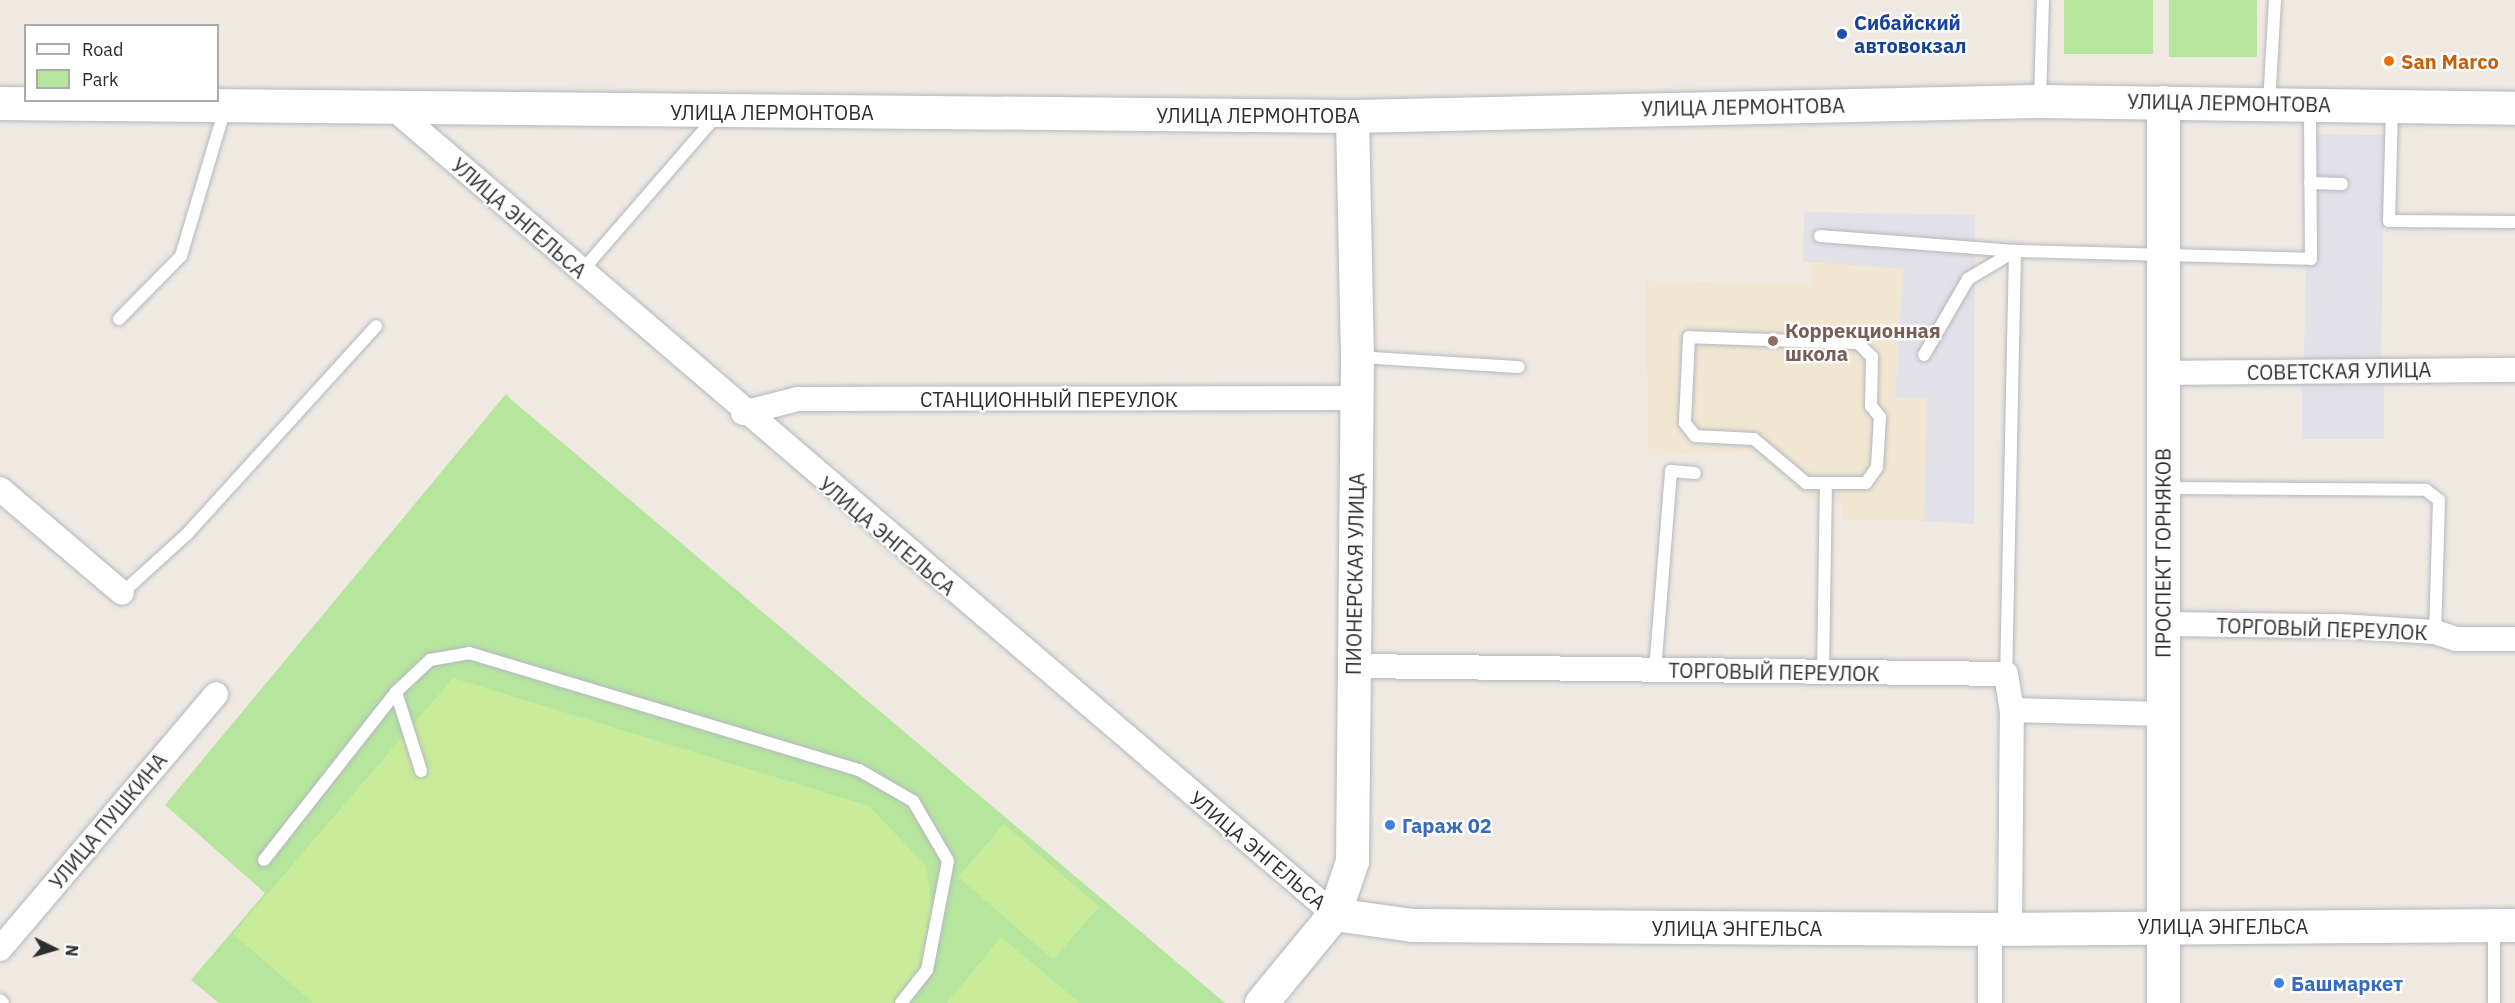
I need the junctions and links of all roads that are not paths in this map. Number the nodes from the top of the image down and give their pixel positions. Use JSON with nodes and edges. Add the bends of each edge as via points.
{"nodes":[{"id":1,"x":2043,"y":0,"type":"edge"},
{"id":2,"x":2275,"y":0,"type":"edge"},
{"id":3,"x":2040,"y":101,"type":"junction"},
{"id":4,"x":2163,"y":102,"type":"junction"},
{"id":5,"x":0,"y":103,"type":"edge"},
{"id":6,"x":2269,"y":104,"type":"junction"},
{"id":7,"x":2310,"y":105,"type":"junction"},
{"id":8,"x":225,"y":106,"type":"junction"},
{"id":9,"x":2392,"y":106,"type":"junction"},
{"id":10,"x":2515,"y":108,"type":"edge"},
{"id":11,"x":394,"y":110,"type":"junction"},
{"id":12,"x":720,"y":111,"type":"junction"},
{"id":13,"x":1352,"y":116,"type":"junction"},
{"id":14,"x":2310,"y":183,"type":"junction"},
{"id":15,"x":2342,"y":184,"type":"dead end"},
{"id":16,"x":2515,"y":222,"type":"edge"},
{"id":17,"x":1820,"y":236,"type":"dead end"},
{"id":18,"x":2015,"y":251,"type":"junction"},
{"id":19,"x":2163,"y":256,"type":"junction"},
{"id":20,"x":581,"y":272,"type":"junction"},
{"id":21,"x":119,"y":318,"type":"dead end"},
{"id":22,"x":376,"y":326,"type":"dead end"},
{"id":23,"x":1924,"y":355,"type":"dead end"},
{"id":24,"x":1357,"y":357,"type":"junction"},
{"id":25,"x":1519,"y":367,"type":"dead end"},
{"id":26,"x":2515,"y":370,"type":"edge"},
{"id":27,"x":2163,"y":373,"type":"junction"},
{"id":28,"x":1357,"y":398,"type":"junction"},
{"id":29,"x":743,"y":414,"type":"junction"},
{"id":30,"x":1695,"y":473,"type":"dead end"},
{"id":31,"x":1826,"y":483,"type":"junction"},
{"id":32,"x":2163,"y":488,"type":"junction"},
{"id":33,"x":0,"y":489,"type":"edge"},
{"id":34,"x":122,"y":593,"type":"joint"},
{"id":35,"x":2163,"y":624,"type":"junction"},
{"id":36,"x":2435,"y":632,"type":"junction"},
{"id":37,"x":2515,"y":639,"type":"edge"},
{"id":38,"x":1355,"y":666,"type":"junction"},
{"id":39,"x":1655,"y":670,"type":"junction"},
{"id":40,"x":1823,"y":672,"type":"junction"},
{"id":41,"x":2006,"y":674,"type":"junction"},
{"id":42,"x":396,"y":692,"type":"junction"},
{"id":43,"x":216,"y":694,"type":"dead end"},
{"id":44,"x":2012,"y":710,"type":"junction"},
{"id":45,"x":2163,"y":714,"type":"junction"},
{"id":46,"x":422,"y":771,"type":"dead end"},
{"id":47,"x":264,"y":860,"type":"dead end"},
{"id":48,"x":1334,"y":914,"type":"junction"},
{"id":49,"x":2163,"y":925,"type":"junction"},
{"id":50,"x":2504,"y":925,"type":"edge"},
{"id":51,"x":2000,"y":929,"type":"junction"},
{"id":52,"x":0,"y":949,"type":"edge"},
{"id":53,"x":0,"y":1000,"type":"edge"},
{"id":54,"x":3,"y":1003,"type":"edge"},
{"id":55,"x":901,"y":1003,"type":"edge"},
{"id":56,"x":1261,"y":1003,"type":"edge"},
{"id":57,"x":1990,"y":1003,"type":"edge"},
{"id":58,"x":2163,"y":1003,"type":"edge"},
{"id":59,"x":2494,"y":1003,"type":"edge"}],
"edges":[{"from":1,"to":3,"type":"lane"},
{"from":2,"to":6,"type":"lane"},
{"from":3,"to":4,"type":"main road","name":"УЛИЦА ЛЕРМОНТОВА"},
{"from":3,"to":13,"type":"main road","name":"УЛИЦА ЛЕРМОНТОВА"},
{"from":4,"to":6,"type":"main road","name":"УЛИЦА ЛЕРМОНТОВА"},
{"from":4,"to":19,"type":"main road","name":"ПРОСПЕКТ ГОРНЯКОВ"},
{"from":5,"to":8,"type":"main road","name":"УЛИЦА ЛЕРМОНТОВА"},
{"from":6,"to":7,"type":"main road","name":"УЛИЦА ЛЕРМОНТОВА"},
{"from":7,"to":9,"type":"main road","name":"УЛИЦА ЛЕРМОНТОВА"},
{"from":7,"to":14,"type":"lane"},
{"from":8,"to":11,"type":"main road","name":"УЛИЦА ЛЕРМОНТОВА"},
{"from":8,"to":21,"type":"lane","via":[[181,256]]},
{"from":9,"to":10,"type":"main road","name":"УЛИЦА ЛЕРМОНТОВА"},
{"from":9,"to":16,"type":"lane","via":[[2389,221]]},
{"from":11,"to":12,"type":"main road","name":"УЛИЦА ЛЕРМОНТОВА"},
{"from":11,"to":20,"type":"street","name":"УЛИЦА ЭНГЕЛЬСА"},
{"from":12,"to":13,"type":"main road","name":"УЛИЦА ЛЕРМОНТОВА"},
{"from":12,"to":20,"type":"lane"},
{"from":13,"to":24,"type":"main road","name":"ПИОНЕРСКАЯ УЛИЦА"},
{"from":14,"to":15,"type":"lane"},
{"from":14,"to":19,"type":"lane","via":[[2311,259]]},
{"from":17,"to":18,"type":"lane"},
{"from":18,"to":19,"type":"lane"},
{"from":18,"to":23,"type":"lane","via":[[1968,279]]},
{"from":18,"to":41,"type":"lane"},
{"from":19,"to":27,"type":"main road","name":"ПРОСПЕКТ ГОРНЯКОВ"},
{"from":20,"to":29,"type":"street","name":"УЛИЦА ЭНГЕЛЬСА"},
{"from":22,"to":34,"type":"lane","via":[[187,534]]},
{"from":24,"to":25,"type":"lane"},
{"from":24,"to":28,"type":"main road","name":"ПИОНЕРСКАЯ УЛИЦА"},
{"from":26,"to":27,"type":"street","name":"СОВЕТСКАЯ УЛИЦА"},
{"from":27,"to":32,"type":"main road","name":"ПРОСПЕКТ ГОРНЯКОВ"},
{"from":28,"to":29,"type":"street","name":"СТАНЦИОННЫЙ ПЕРЕУЛОК","via":[[798,399]]},
{"from":28,"to":38,"type":"main road","name":"ПИОНЕРСКАЯ УЛИЦА"},
{"from":29,"to":48,"type":"street","name":"УЛИЦА ЭНГЕЛЬСА"},
{"from":30,"to":39,"type":"lane","via":[[1671,471]]},
{"from":31,"to":31,"type":"lane","via":[[1866,483],[1876,467],[1880,417],[1871,406],[1872,357],[1858,343],[1689,337],[1685,423],[1695,436],[1754,439],[1806,483]]},
{"from":31,"to":40,"type":"lane"},
{"from":32,"to":35,"type":"main road","name":"ПРОСПЕКТ ГОРНЯКОВ"},
{"from":32,"to":36,"type":"lane","via":[[2427,490],[2439,500]]},
{"from":33,"to":34,"type":"street"},
{"from":35,"to":36,"type":"street","name":"ТОРГОВЫЙ ПЕРЕУЛОК"},
{"from":35,"to":45,"type":"main road","name":"ПРОСПЕКТ ГОРНЯКОВ"},
{"from":36,"to":37,"type":"street","name":"ТОРГОВЫЙ ПЕРЕУЛОК","via":[[2456,639]]},
{"from":38,"to":39,"type":"street","name":"ТОРГОВЫЙ ПЕРЕУЛОК"},
{"from":38,"to":48,"type":"main road","name":"ПИОНЕРСКАЯ УЛИЦА","via":[[1352,861]]},
{"from":39,"to":40,"type":"street","name":"ТОРГОВЫЙ ПЕРЕУЛОК"},
{"from":40,"to":41,"type":"street","name":"ТОРГОВЫЙ ПЕРЕУЛОК"},
{"from":41,"to":44,"type":"street"},
{"from":42,"to":46,"type":"lane"},
{"from":42,"to":47,"type":"lane"},
{"from":42,"to":55,"type":"lane","via":[[430,660],[469,653],[859,770],[913,801],[948,861],[927,970]]},
{"from":43,"to":52,"type":"street","name":"УЛИЦА ПУШКИНА"},
{"from":44,"to":45,"type":"street"},
{"from":44,"to":51,"type":"street"},
{"from":45,"to":49,"type":"main road","name":"ПРОСПЕКТ ГОРНЯКОВ"},
{"from":48,"to":51,"type":"main road","name":"УЛИЦА ЭНГЕЛЬСА","via":[[1412,925]]},
{"from":48,"to":56,"type":"main road","name":"ПИОНЕРСКАЯ УЛИЦА"},
{"from":49,"to":50,"type":"main road","name":"УЛИЦА ЭНГЕЛЬСА"},
{"from":49,"to":51,"type":"main road","name":"УЛИЦА ЭНГЕЛЬСА"},
{"from":49,"to":58,"type":"main road","name":"ПРОСПЕКТ ГОРНЯКОВ"},
{"from":50,"to":59,"type":"lane"},
{"from":51,"to":57,"type":"street"},
{"from":53,"to":54,"type":"lane"}]}
